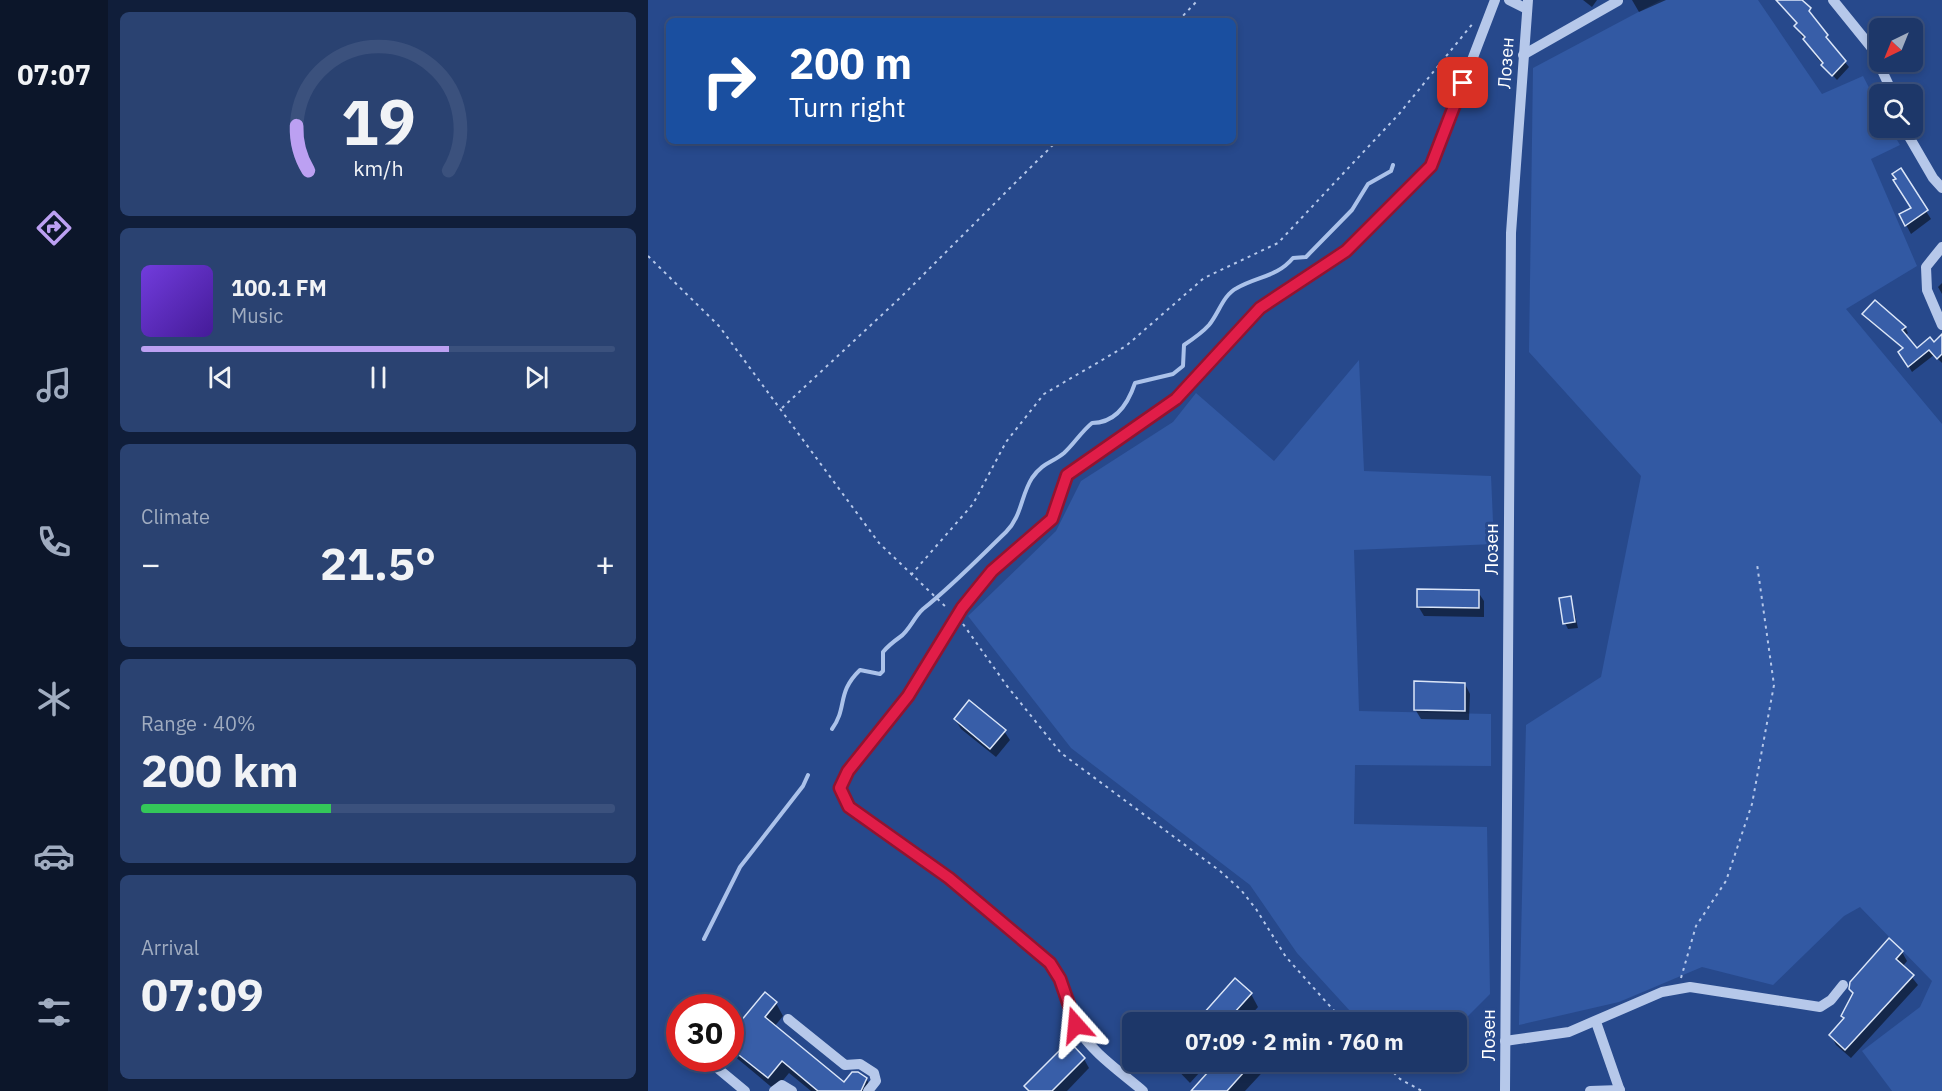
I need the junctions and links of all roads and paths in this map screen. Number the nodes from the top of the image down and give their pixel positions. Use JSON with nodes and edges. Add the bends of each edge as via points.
{"nodes":[{"id":1,"x":1198,"y":0,"type":"edge"},
{"id":2,"x":1495,"y":0,"type":"edge"},
{"id":3,"x":1509,"y":0,"type":"edge"},
{"id":4,"x":1833,"y":0,"type":"edge"},
{"id":5,"x":1618,"y":2,"type":"dead end"},
{"id":6,"x":1527,"y":4,"type":"edge"},
{"id":7,"x":1181,"y":18,"type":"edge"},
{"id":8,"x":1478,"y":18,"type":"dead end"},
{"id":9,"x":1523,"y":55,"type":"junction"},
{"id":10,"x":1888,"y":84,"type":"edge"},
{"id":11,"x":1910,"y":138,"type":"edge"},
{"id":12,"x":1054,"y":144,"type":"edge"},
{"id":13,"x":1942,"y":188,"type":"edge"},
{"id":14,"x":1942,"y":247,"type":"edge"},
{"id":15,"x":648,"y":256,"type":"edge"},
{"id":16,"x":1942,"y":325,"type":"edge"},
{"id":17,"x":782,"y":408,"type":"junction"},
{"id":18,"x":1757,"y":564,"type":"dead end"},
{"id":19,"x":911,"y":575,"type":"junction"},
{"id":20,"x":944,"y":605,"type":"dead end"},
{"id":21,"x":957,"y":617,"type":"junction"},
{"id":22,"x":1843,"y":985,"type":"dead end"},
{"id":23,"x":1677,"y":989,"type":"junction"},
{"id":24,"x":1335,"y":1012,"type":"edge"},
{"id":25,"x":788,"y":1019,"type":"dead end"},
{"id":26,"x":1596,"y":1022,"type":"junction"},
{"id":27,"x":1505,"y":1041,"type":"junction"},
{"id":28,"x":723,"y":1072,"type":"edge"},
{"id":29,"x":1392,"y":1072,"type":"edge"},
{"id":30,"x":745,"y":1091,"type":"edge"},
{"id":31,"x":774,"y":1091,"type":"edge"},
{"id":32,"x":792,"y":1091,"type":"edge"},
{"id":33,"x":868,"y":1091,"type":"edge"},
{"id":34,"x":1143,"y":1091,"type":"edge"},
{"id":35,"x":1422,"y":1091,"type":"edge"},
{"id":36,"x":1505,"y":1091,"type":"edge"},
{"id":37,"x":1590,"y":1091,"type":"edge"},
{"id":38,"x":1620,"y":1091,"type":"edge"}],
"edges":[{"from":1,"to":7,"type":"path"},
{"from":2,"to":21,"type":"street","via":[[1431,166],[1346,251],[1260,308],[1176,399],[1067,475],[1052,519],[992,571]]},
{"from":3,"to":6,"type":"street"},
{"from":4,"to":10,"type":"street","via":[[1871,47]]},
{"from":5,"to":9,"type":"street"},
{"from":6,"to":9,"type":"street","name":"Лозен"},
{"from":8,"to":19,"type":"path","via":[[1399,114],[1278,243],[1204,278],[1126,346],[1044,394],[1006,442],[973,504]]},
{"from":9,"to":27,"type":"street","name":"Лозен","via":[[1511,233]]},
{"from":11,"to":13,"type":"street"},
{"from":12,"to":17,"type":"path","via":[[901,297]]},
{"from":14,"to":16,"type":"street","via":[[1926,267],[1927,290]]},
{"from":15,"to":17,"type":"path","via":[[719,326]]},
{"from":17,"to":19,"type":"path","via":[[858,517]]},
{"from":18,"to":23,"type":"path","via":[[1774,685],[1752,804],[1726,881],[1696,926]]},
{"from":19,"to":20,"type":"path"},
{"from":21,"to":24,"type":"path","via":[[1061,753],[1240,890],[1286,957]]},
{"from":21,"to":34,"type":"street","via":[[908,696],[848,771],[840,788],[849,807],[949,878],[1050,963],[1086,1040]]},
{"from":22,"to":23,"type":"street","via":[[1820,1007],[1744,993]]},
{"from":23,"to":26,"type":"street"},
{"from":25,"to":33,"type":"street","via":[[845,1065],[860,1064],[874,1073],[876,1081]]},
{"from":26,"to":27,"type":"street","via":[[1569,1032]]},
{"from":26,"to":38,"type":"street"},
{"from":27,"to":36,"type":"street","name":"Лозен"},
{"from":28,"to":30,"type":"street"},
{"from":29,"to":35,"type":"path"},
{"from":31,"to":32,"type":"street","via":[[782,1085]]},
{"from":37,"to":38,"type":"street"}]}
